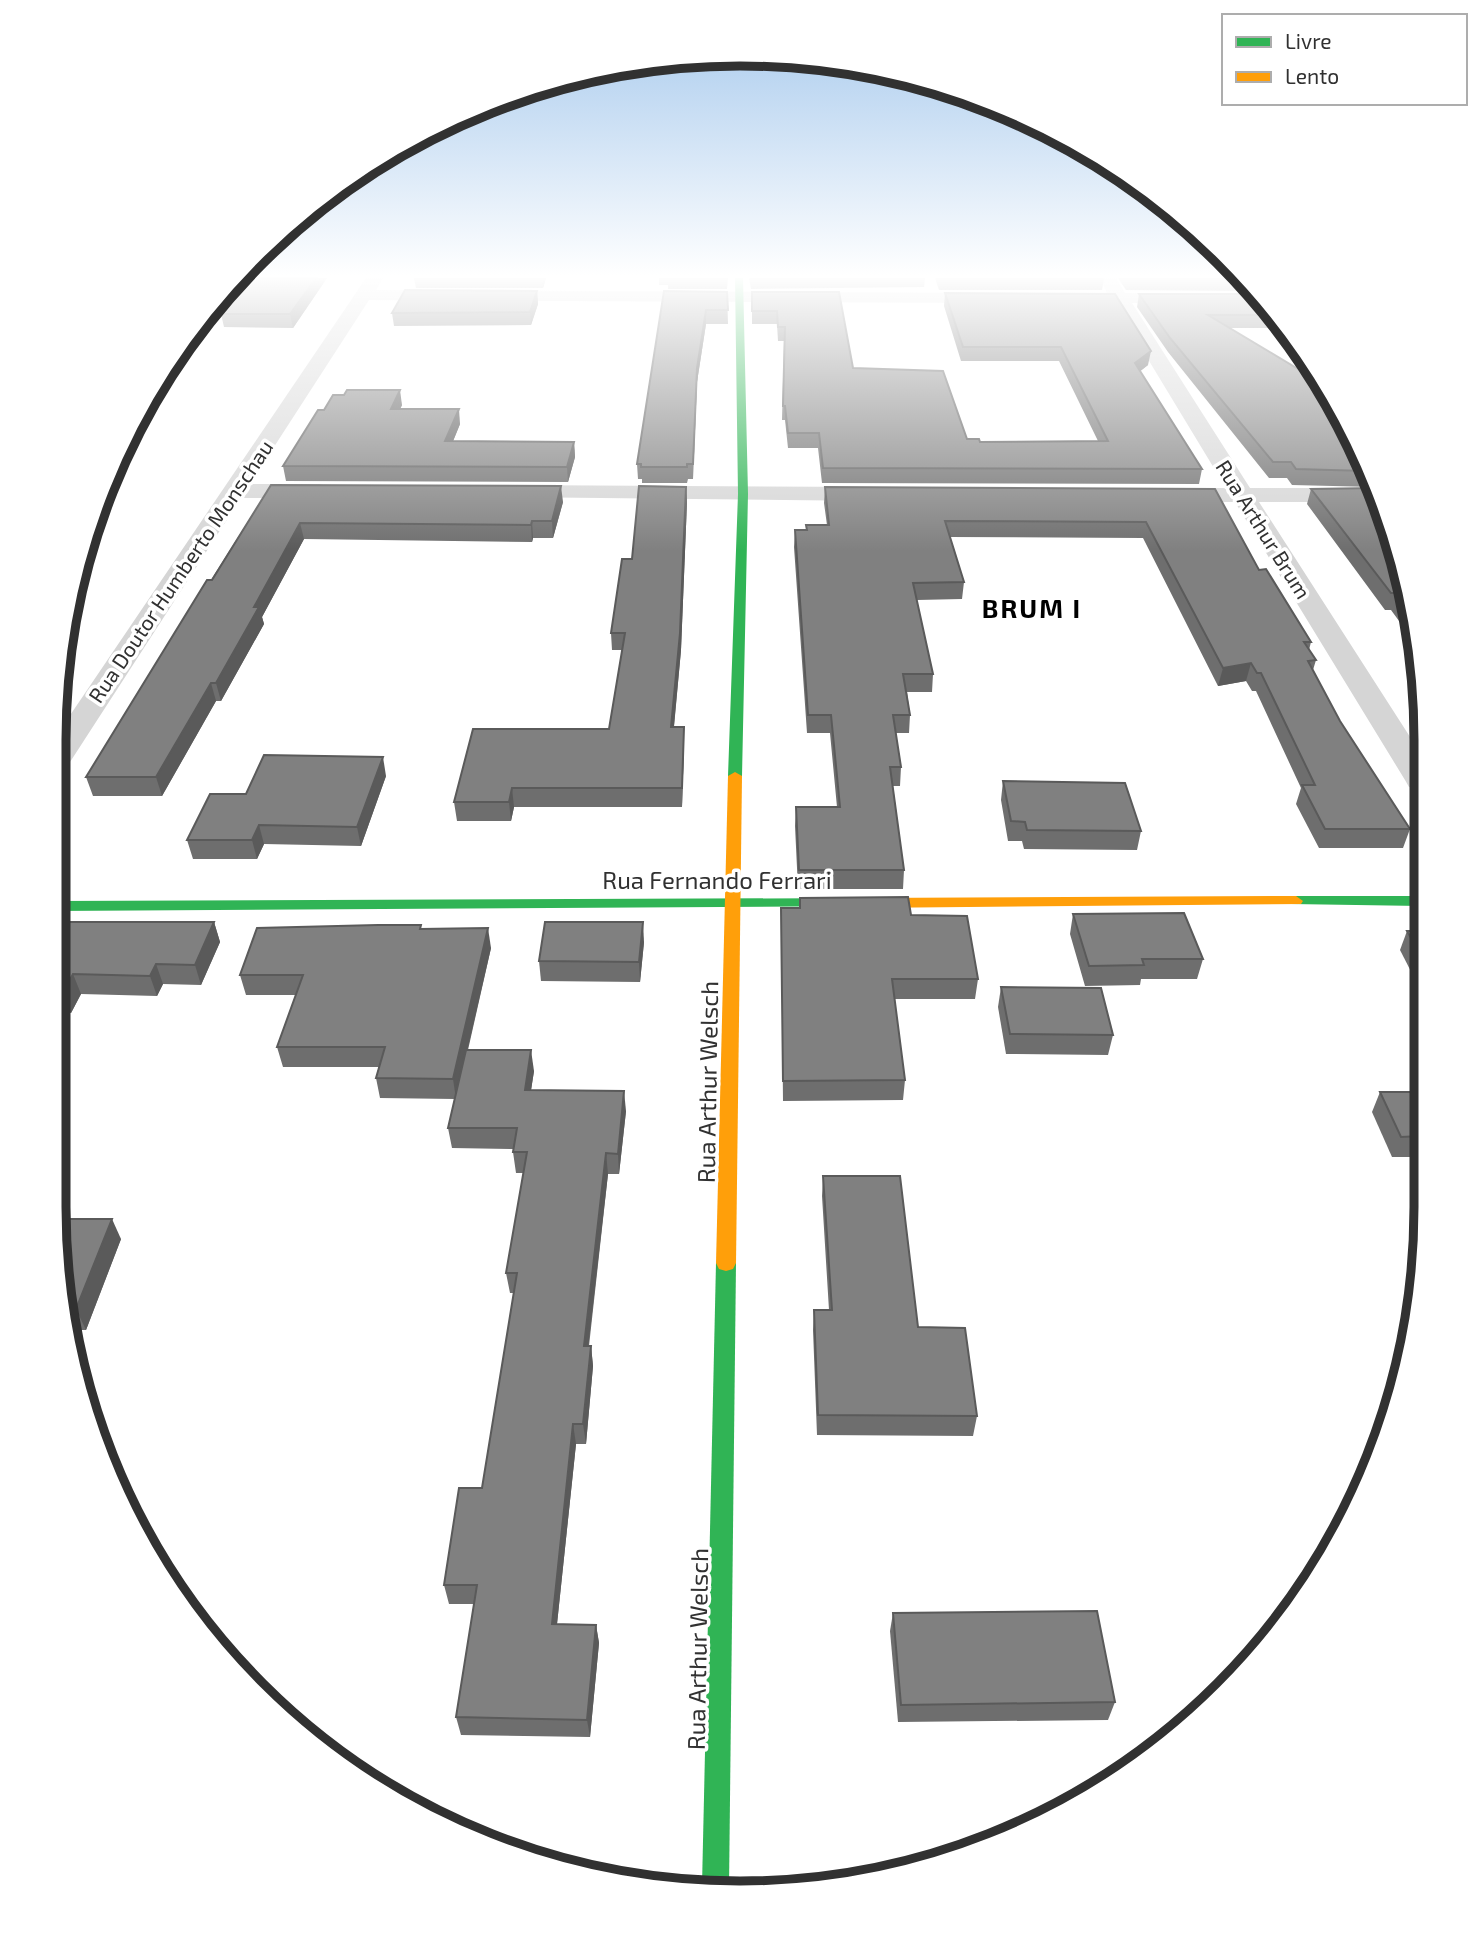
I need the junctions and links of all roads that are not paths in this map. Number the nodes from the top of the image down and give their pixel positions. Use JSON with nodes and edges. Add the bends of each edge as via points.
{"nodes":[{"id":1,"x":315,"y":369,"type":"edge"},
{"id":2,"x":740,"y":369,"type":"edge"},
{"id":3,"x":1163,"y":369,"type":"edge"},
{"id":4,"x":234,"y":491,"type":"junction"},
{"id":5,"x":344,"y":491,"type":"edge"},
{"id":6,"x":482,"y":492,"type":"edge"},
{"id":7,"x":743,"y":494,"type":"junction"},
{"id":8,"x":896,"y":494,"type":"edge"},
{"id":9,"x":1145,"y":495,"type":"edge"},
{"id":10,"x":1242,"y":495,"type":"junction"},
{"id":11,"x":1368,"y":495,"type":"edge"},
{"id":12,"x":66,"y":743,"type":"edge"},
{"id":13,"x":1414,"y":769,"type":"edge"},
{"id":14,"x":732,"y":901,"type":"junction"},
{"id":15,"x":1414,"y":901,"type":"edge"},
{"id":16,"x":66,"y":906,"type":"edge"},
{"id":17,"x":716,"y":1880,"type":"edge"}],
"edges":[{"from":1,"to":4,"type":"street","name":"Rua Doutor Humberto Monschau"},
{"from":2,"to":7,"type":"street","name":"Rua Arthur Welsch"},
{"from":3,"to":10,"type":"street","name":"Rua Arthur Brum"},
{"from":4,"to":5,"type":"street"},
{"from":4,"to":12,"type":"street","name":"Rua Doutor Humberto Monschau"},
{"from":6,"to":7,"type":"street"},
{"from":7,"to":8,"type":"street"},
{"from":7,"to":14,"type":"street","name":"Rua Arthur Welsch"},
{"from":9,"to":10,"type":"street"},
{"from":10,"to":11,"type":"street"},
{"from":10,"to":13,"type":"street","name":"Rua Arthur Brum"},
{"from":14,"to":15,"type":"street","name":"Rua Fernando Ferrari"},
{"from":14,"to":16,"type":"street","name":"Rua Fernando Ferrari"},
{"from":14,"to":17,"type":"street","name":"Rua Arthur Welsch"}]}
